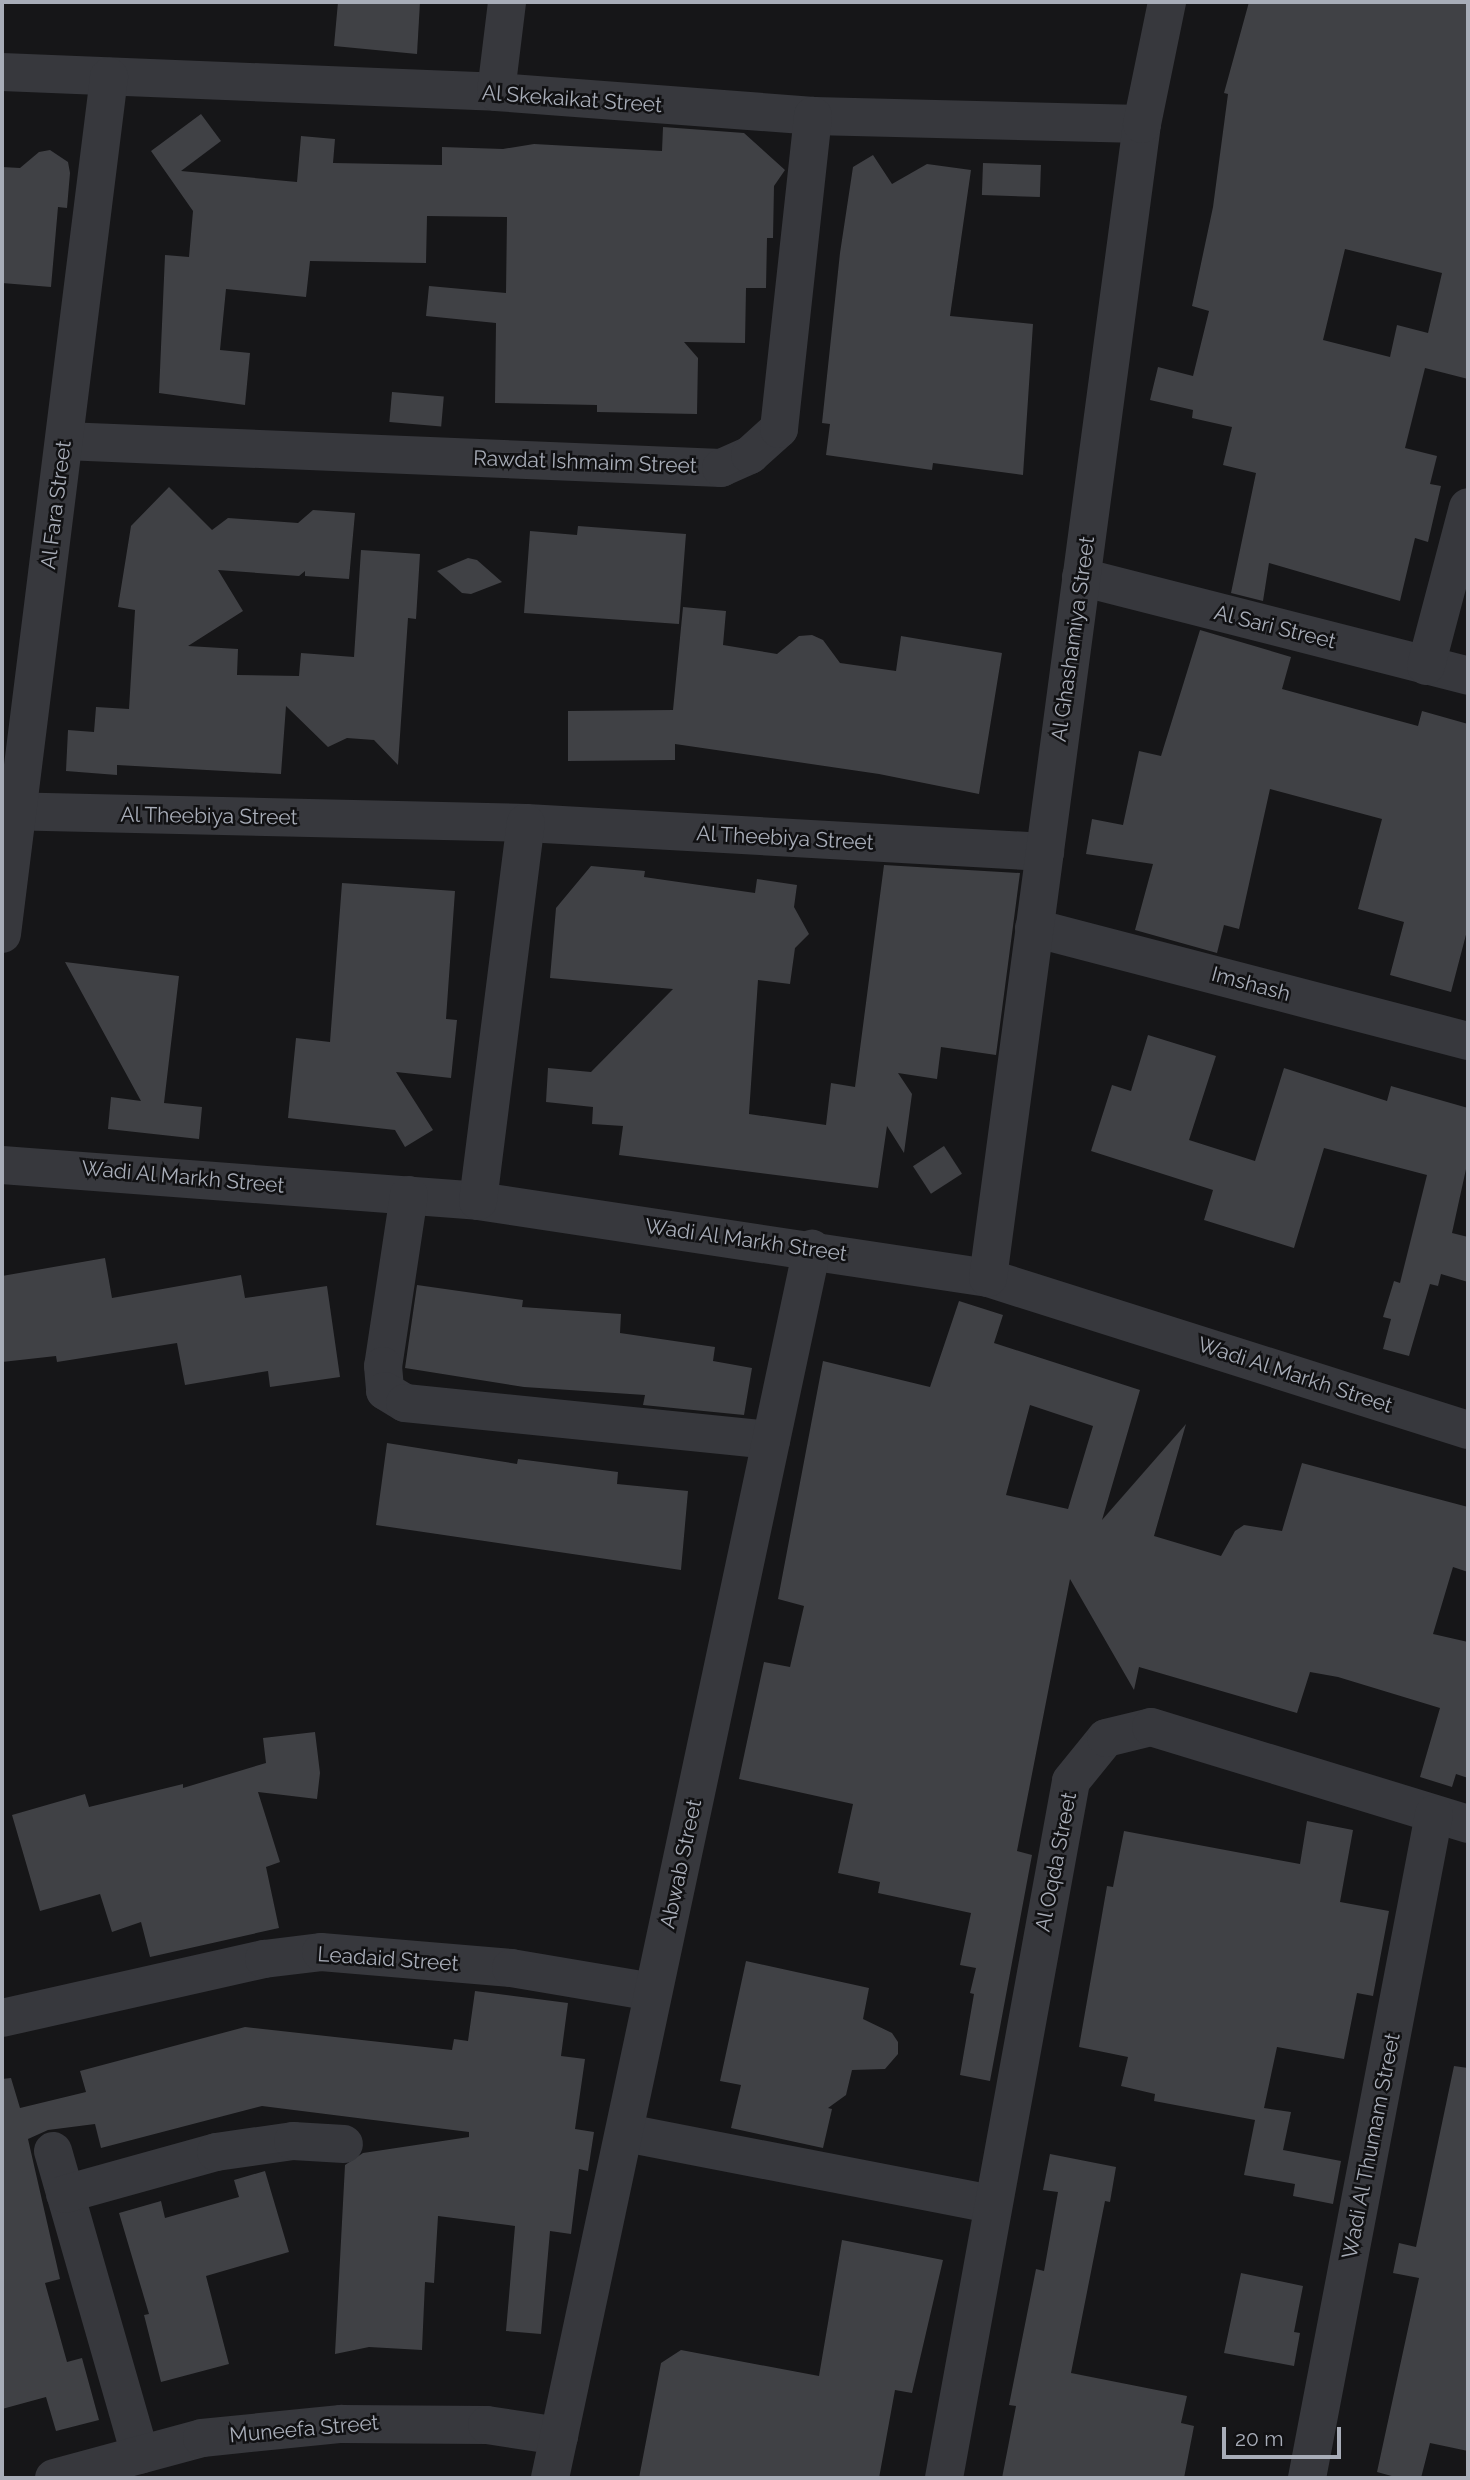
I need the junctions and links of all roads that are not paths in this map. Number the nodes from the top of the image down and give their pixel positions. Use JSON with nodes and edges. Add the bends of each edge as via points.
{"nodes":[{"id":1,"x":507,"y":2,"type":"edge"},
{"id":2,"x":1167,"y":2,"type":"edge"},
{"id":3,"x":2,"y":72,"type":"edge"},
{"id":4,"x":109,"y":77,"type":"junction"},
{"id":5,"x":496,"y":92,"type":"junction"},
{"id":6,"x":813,"y":116,"type":"junction"},
{"id":7,"x":1142,"y":124,"type":"junction"},
{"id":8,"x":64,"y":440,"type":"junction"},
{"id":9,"x":1468,"y":507,"type":"edge"},
{"id":10,"x":1081,"y":578,"type":"junction"},
{"id":11,"x":1426,"y":666,"type":"junction"},
{"id":12,"x":1468,"y":676,"type":"edge"},
{"id":13,"x":9,"y":811,"type":"edge"},
{"id":14,"x":526,"y":823,"type":"junction"},
{"id":15,"x":1045,"y":852,"type":"junction"},
{"id":16,"x":1034,"y":928,"type":"junction"},
{"id":17,"x":2,"y":934,"type":"edge"},
{"id":18,"x":1468,"y":1041,"type":"edge"},
{"id":19,"x":2,"y":1165,"type":"edge"},
{"id":20,"x":409,"y":1195,"type":"junction"},
{"id":21,"x":478,"y":1201,"type":"junction"},
{"id":22,"x":813,"y":1249,"type":"junction"},
{"id":23,"x":988,"y":1278,"type":"junction"},
{"id":24,"x":1468,"y":1430,"type":"edge"},
{"id":25,"x":771,"y":1440,"type":"junction"},
{"id":26,"x":1451,"y":1819,"type":"edge"},
{"id":27,"x":653,"y":1993,"type":"junction"},
{"id":28,"x":2,"y":2018,"type":"edge"},
{"id":29,"x":626,"y":2133,"type":"junction"},
{"id":30,"x":344,"y":2144,"type":"dead end"},
{"id":31,"x":53,"y":2151,"type":"dead end"},
{"id":32,"x":65,"y":2194,"type":"junction"},
{"id":33,"x":991,"y":2204,"type":"junction"},
{"id":34,"x":559,"y":2436,"type":"junction"},
{"id":35,"x":140,"y":2455,"type":"junction"},
{"id":36,"x":54,"y":2478,"type":"edge"},
{"id":37,"x":550,"y":2478,"type":"edge"},
{"id":38,"x":944,"y":2478,"type":"edge"},
{"id":39,"x":1307,"y":2478,"type":"edge"}],
"edges":[{"from":1,"to":5,"type":"street"},
{"from":2,"to":7,"type":"street","name":"Al Ghashamiya Street"},
{"from":3,"to":4,"type":"street","name":"Al Skekaikat Street"},
{"from":4,"to":5,"type":"street","name":"Al Skekaikat Street"},
{"from":4,"to":8,"type":"street","name":"Al Fara Street"},
{"from":5,"to":6,"type":"street","name":"Al Skekaikat Street"},
{"from":6,"to":7,"type":"street","name":"Al Skekaikat Street"},
{"from":6,"to":8,"type":"street","name":"Rawdat Ishmaim Street","via":[[779,429],[750,455],[721,468]]},
{"from":7,"to":10,"type":"street","name":"Al Ghashamiya Street"},
{"from":8,"to":13,"type":"street","name":"Al Fara Street"},
{"from":9,"to":11,"type":"street"},
{"from":10,"to":11,"type":"street","name":"Al Sari Street"},
{"from":10,"to":15,"type":"street","name":"Al Ghashamiya Street"},
{"from":11,"to":12,"type":"street","name":"Al Sari Street"},
{"from":13,"to":14,"type":"street","name":"Al Theebiya Street"},
{"from":13,"to":17,"type":"street","name":"Al Fara Street"},
{"from":14,"to":15,"type":"street","name":"Al Theebiya Street"},
{"from":14,"to":21,"type":"street"},
{"from":15,"to":16,"type":"street","name":"Al Ghashamiya Street"},
{"from":16,"to":18,"type":"street","name":"Imshash"},
{"from":16,"to":23,"type":"street","name":"Al Ghashamiya Street"},
{"from":19,"to":20,"type":"street","name":"Wadi Al Markh Street"},
{"from":20,"to":21,"type":"street","name":"Wadi Al Markh Street"},
{"from":20,"to":25,"type":"street","via":[[383,1366],[385,1391],[405,1403]]},
{"from":21,"to":22,"type":"street","name":"Wadi Al Markh Street"},
{"from":22,"to":23,"type":"street","name":"Wadi Al Markh Street"},
{"from":22,"to":25,"type":"street","name":"Abwab Street"},
{"from":23,"to":24,"type":"street","name":"Wadi Al Markh Street"},
{"from":25,"to":27,"type":"street","name":"Abwab Street"},
{"from":26,"to":33,"type":"street","name":"Al Oqda Street","via":[[1151,1727],[1106,1738],[1071,1781]]},
{"from":26,"to":39,"type":"street","name":"Wadi Al Thumam Street"},
{"from":27,"to":28,"type":"street","name":"Leadaid Street","via":[[511,1968],[321,1952],[264,1959]]},
{"from":27,"to":29,"type":"street","name":"Abwab Street"},
{"from":29,"to":33,"type":"street"},
{"from":29,"to":34,"type":"street","name":"Abwab Street"},
{"from":30,"to":32,"type":"street","via":[[293,2141],[216,2152]]},
{"from":31,"to":32,"type":"street"},
{"from":32,"to":35,"type":"street"},
{"from":33,"to":38,"type":"street","name":"Al Oqda Street"},
{"from":34,"to":35,"type":"street","name":"Muneefa Street","via":[[474,2425],[341,2424],[202,2438]]},
{"from":34,"to":37,"type":"street","name":"Abwab Street"},
{"from":35,"to":36,"type":"street","name":"Muneefa Street"}]}
